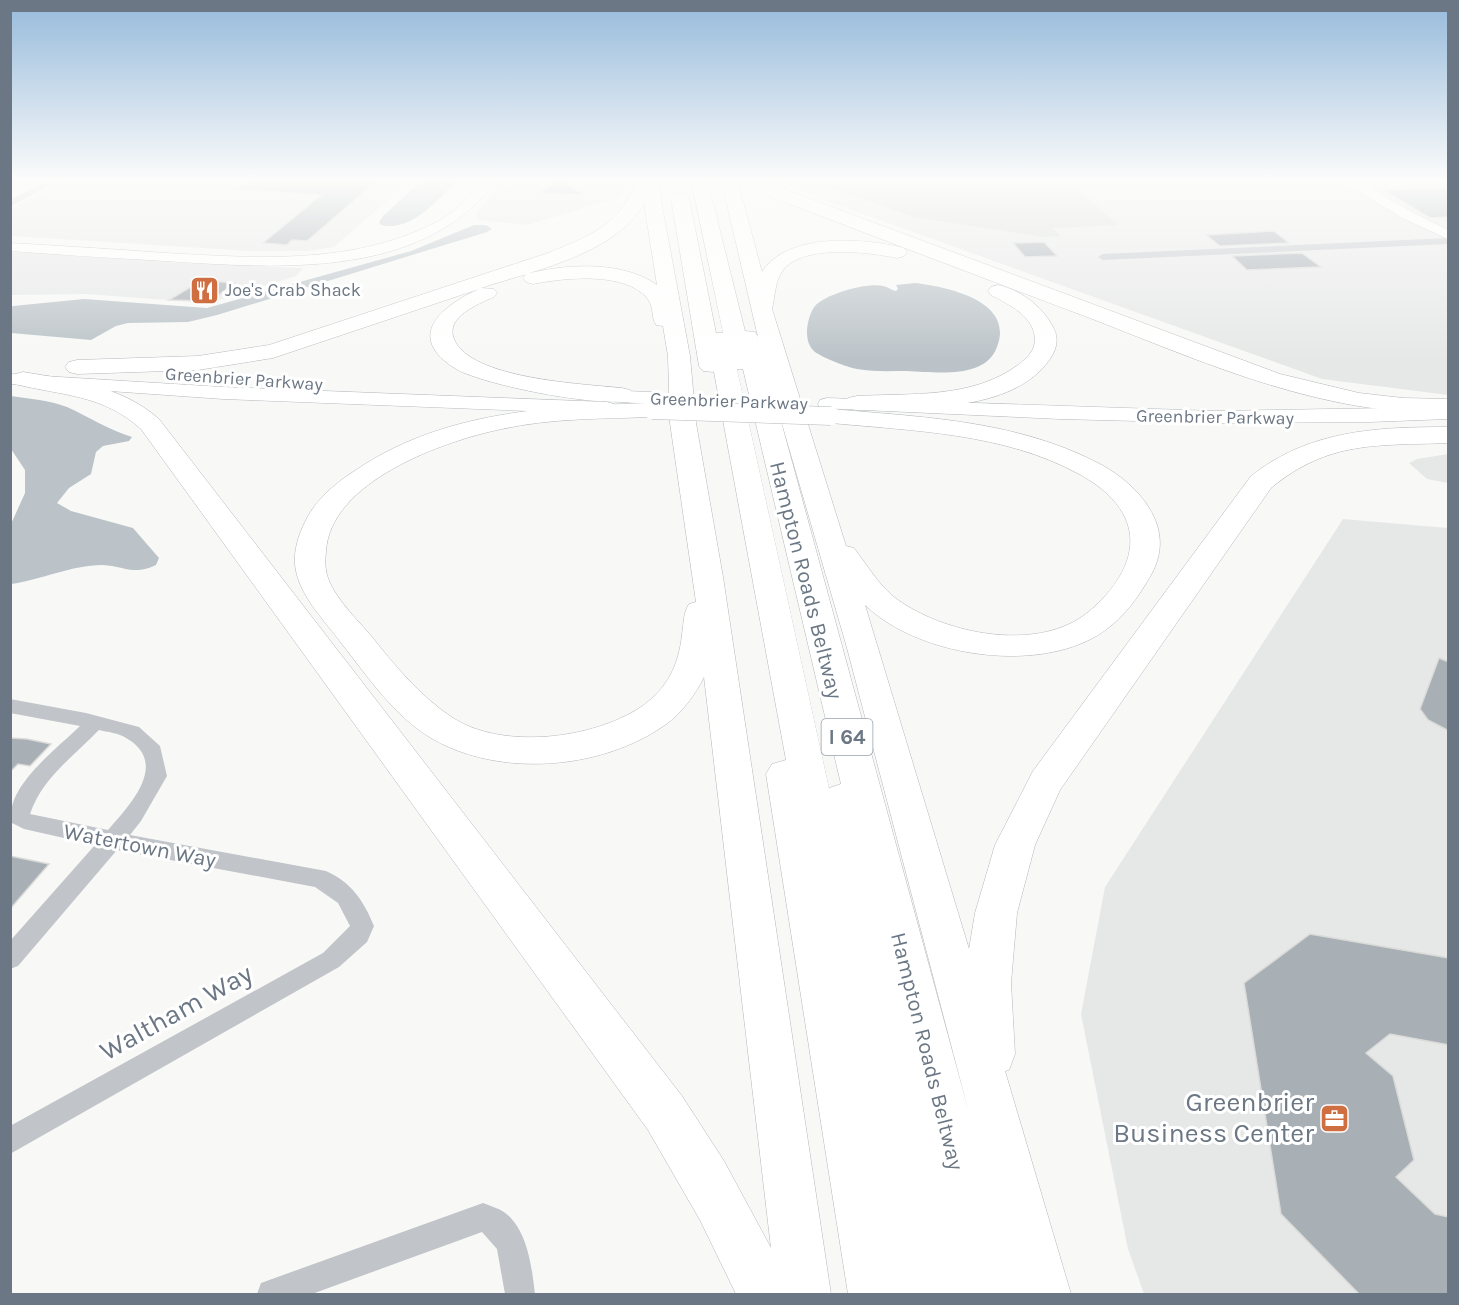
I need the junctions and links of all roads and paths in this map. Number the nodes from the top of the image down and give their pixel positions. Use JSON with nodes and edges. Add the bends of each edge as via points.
{"nodes":[{"id":1,"x":384,"y":240,"type":"edge"},
{"id":2,"x":405,"y":240,"type":"edge"},
{"id":3,"x":594,"y":240,"type":"edge"},
{"id":4,"x":658,"y":240,"type":"edge"},
{"id":5,"x":691,"y":240,"type":"edge"},
{"id":6,"x":694,"y":240,"type":"edge"},
{"id":7,"x":695,"y":240,"type":"edge"},
{"id":8,"x":723,"y":240,"type":"edge"},
{"id":9,"x":744,"y":240,"type":"edge"},
{"id":10,"x":902,"y":240,"type":"edge"},
{"id":11,"x":10,"y":241,"type":"edge"},
{"id":12,"x":1449,"y":242,"type":"edge"},
{"id":13,"x":10,"y":248,"type":"edge"},
{"id":14,"x":1102,"y":256,"type":"dead end"},
{"id":15,"x":761,"y":309,"type":"junction"},
{"id":16,"x":679,"y":356,"type":"junction"},
{"id":17,"x":77,"y":367,"type":"junction"},
{"id":18,"x":15,"y":373,"type":"edge"},
{"id":19,"x":651,"y":404,"type":"junction"},
{"id":20,"x":1449,"y":406,"type":"edge"},
{"id":21,"x":829,"y":410,"type":"junction"},
{"id":22,"x":1449,"y":413,"type":"edge"},
{"id":23,"x":1449,"y":428,"type":"edge"},
{"id":24,"x":1449,"y":435,"type":"edge"},
{"id":25,"x":826,"y":528,"type":"junction"},
{"id":26,"x":703,"y":541,"type":"junction"},
{"id":27,"x":10,"y":706,"type":"edge"},
{"id":28,"x":95,"y":722,"type":"junction"},
{"id":29,"x":112,"y":840,"type":"junction"},
{"id":30,"x":362,"y":926,"type":"joint"},
{"id":31,"x":10,"y":958,"type":"edge"},
{"id":32,"x":10,"y":1141,"type":"edge"},
{"id":33,"x":1017,"y":1195,"type":"junction"},
{"id":34,"x":272,"y":1294,"type":"edge"},
{"id":35,"x":520,"y":1294,"type":"edge"},
{"id":36,"x":764,"y":1294,"type":"edge"},
{"id":37,"x":804,"y":1294,"type":"edge"},
{"id":38,"x":876,"y":1294,"type":"edge"},
{"id":39,"x":913,"y":1294,"type":"edge"},
{"id":40,"x":955,"y":1294,"type":"edge"},
{"id":41,"x":991,"y":1294,"type":"edge"},
{"id":42,"x":1044,"y":1294,"type":"edge"}],
"edges":[{"from":1,"to":11,"type":"main road","via":[[324,252],[257,256]]},
{"from":2,"to":13,"type":"main road","via":[[339,256],[255,262]]},
{"from":3,"to":17,"type":"highway","via":[[555,257],[273,351],[217,361]]},
{"from":4,"to":16,"type":"highway"},
{"from":5,"to":38,"type":"highway"},
{"from":6,"to":39,"type":"highway","via":[[878,1103]]},
{"from":7,"to":40,"type":"highway"},
{"from":8,"to":41,"type":"highway","name":"Hampton Roads Beltway","number":"I 64"},
{"from":9,"to":15,"type":"highway"},
{"from":10,"to":20,"type":"highway","via":[[1275,380],[1368,401]]},
{"from":12,"to":14,"type":"street"},
{"from":15,"to":21,"type":"highway","via":[[772,270],[783,260],[820,249],[868,247],[915,257],[1001,292],[1030,310],[1044,329],[1046,344],[1037,360],[1023,373],[991,388],[948,397]]},
{"from":15,"to":25,"type":"highway"},
{"from":16,"to":19,"type":"highway","via":[[667,333],[657,296],[636,282],[605,274],[557,274],[517,282],[459,308],[441,328],[446,350],[461,362],[492,375]]},
{"from":16,"to":26,"type":"highway","via":[[684,423]]},
{"from":17,"to":18,"type":"main road","name":"Greenbrier Parkway"},
{"from":17,"to":19,"type":"main road","name":"Greenbrier Parkway"},
{"from":18,"to":19,"type":"main road","name":"Greenbrier Parkway","via":[[255,395]]},
{"from":18,"to":36,"type":"highway","via":[[114,399],[150,424],[665,1113],[705,1173]]},
{"from":19,"to":21,"type":"main road","name":"Greenbrier Parkway","bridge":true},
{"from":19,"to":26,"type":"highway","via":[[501,421],[444,436],[405,452],[343,493],[323,516],[311,543],[313,576],[327,602],[358,642],[429,719],[449,732],[486,746],[543,750],[612,736],[657,713],[675,697],[690,673],[700,636]]},
{"from":21,"to":22,"type":"main road","name":"Greenbrier Parkway","via":[[1314,418]]},
{"from":21,"to":23,"type":"main road","name":"Greenbrier Parkway","via":[[1261,431]]},
{"from":21,"to":25,"type":"highway","via":[[980,433],[1072,460],[1102,476],[1130,500],[1146,530],[1147,544],[1143,562],[1126,590],[1091,625],[1067,637],[1000,644],[941,634],[897,614],[870,592]]},
{"from":24,"to":33,"type":"highway","via":[[1326,445],[1290,459],[1271,472],[1030,808],[1006,870],[995,918],[988,1001],[993,1064]]},
{"from":25,"to":33,"type":"highway"},
{"from":26,"to":37,"type":"highway"},
{"from":27,"to":28,"type":"street"},
{"from":28,"to":29,"type":"street","via":[[132,732],[153,751],[157,776],[134,815]]},
{"from":28,"to":29,"type":"street","name":"Watertown Way","via":[[38,778],[19,817],[28,823]]},
{"from":29,"to":30,"type":"street","name":"Watertown Way","via":[[318,878],[339,888]]},
{"from":29,"to":31,"type":"street"},
{"from":30,"to":32,"type":"street","name":"Waltham Way","via":[[359,935],[331,960]]},
{"from":33,"to":42,"type":"highway"},
{"from":34,"to":35,"type":"street","via":[[483,1217],[504,1230],[512,1248]]}]}
